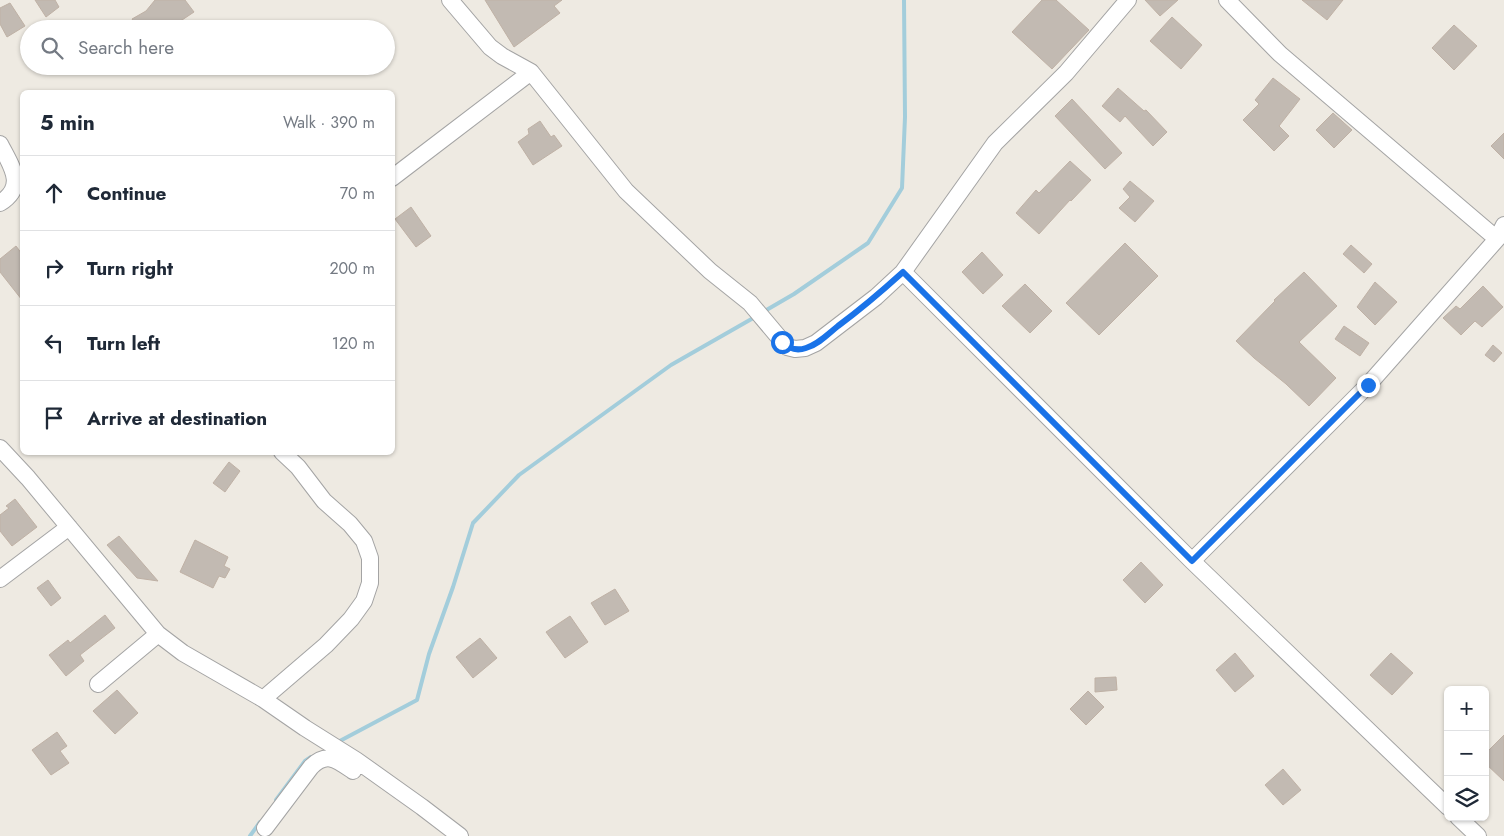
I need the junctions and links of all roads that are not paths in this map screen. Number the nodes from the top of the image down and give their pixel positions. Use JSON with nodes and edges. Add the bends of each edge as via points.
{"nodes":[{"id":1,"x":450,"y":0,"type":"edge"},
{"id":2,"x":1128,"y":0,"type":"edge"},
{"id":3,"x":1227,"y":0,"type":"edge"},
{"id":4,"x":531,"y":72,"type":"junction"},
{"id":5,"x":0,"y":144,"type":"edge"},
{"id":6,"x":395,"y":176,"type":"edge"},
{"id":7,"x":0,"y":203,"type":"edge"},
{"id":8,"x":1500,"y":232,"type":"edge"},
{"id":9,"x":903,"y":272,"type":"junction"},
{"id":10,"x":0,"y":448,"type":"edge"},
{"id":11,"x":285,"y":455,"type":"edge"},
{"id":12,"x":69,"y":527,"type":"junction"},
{"id":13,"x":1192,"y":561,"type":"junction"},
{"id":14,"x":0,"y":578,"type":"edge"},
{"id":15,"x":158,"y":634,"type":"junction"},
{"id":16,"x":98,"y":684,"type":"dead end"},
{"id":17,"x":263,"y":699,"type":"junction"},
{"id":18,"x":1444,"y":803,"type":"edge"},
{"id":19,"x":1462,"y":821,"type":"edge"},
{"id":20,"x":265,"y":828,"type":"dead end"},
{"id":21,"x":448,"y":836,"type":"edge"},
{"id":22,"x":460,"y":836,"type":"edge"},
{"id":23,"x":1478,"y":836,"type":"edge"}],
"edges":[{"from":1,"to":4,"type":"street","via":[[490,47]]},
{"from":2,"to":9,"type":"street","via":[[1066,73],[995,143]]},
{"from":3,"to":8,"type":"street","via":[[1280,54]]},
{"from":4,"to":6,"type":"street"},
{"from":4,"to":9,"type":"street","via":[[626,191],[710,271],[750,303],[787,347],[805,348],[816,343]]},
{"from":5,"to":7,"type":"street","via":[[15,180],[14,190]]},
{"from":8,"to":13,"type":"street","via":[[1368,385]]},
{"from":9,"to":13,"type":"street"},
{"from":10,"to":12,"type":"street"},
{"from":11,"to":17,"type":"street","via":[[364,541],[370,558],[370,583],[364,601],[351,619]]},
{"from":12,"to":14,"type":"street"},
{"from":12,"to":15,"type":"street"},
{"from":13,"to":18,"type":"street"},
{"from":15,"to":16,"type":"street"},
{"from":15,"to":17,"type":"street","via":[[183,653]]},
{"from":17,"to":22,"type":"street","via":[[364,765]]},
{"from":19,"to":23,"type":"street"},
{"from":20,"to":21,"type":"street","via":[[311,767],[327,757],[340,762]]}]}
